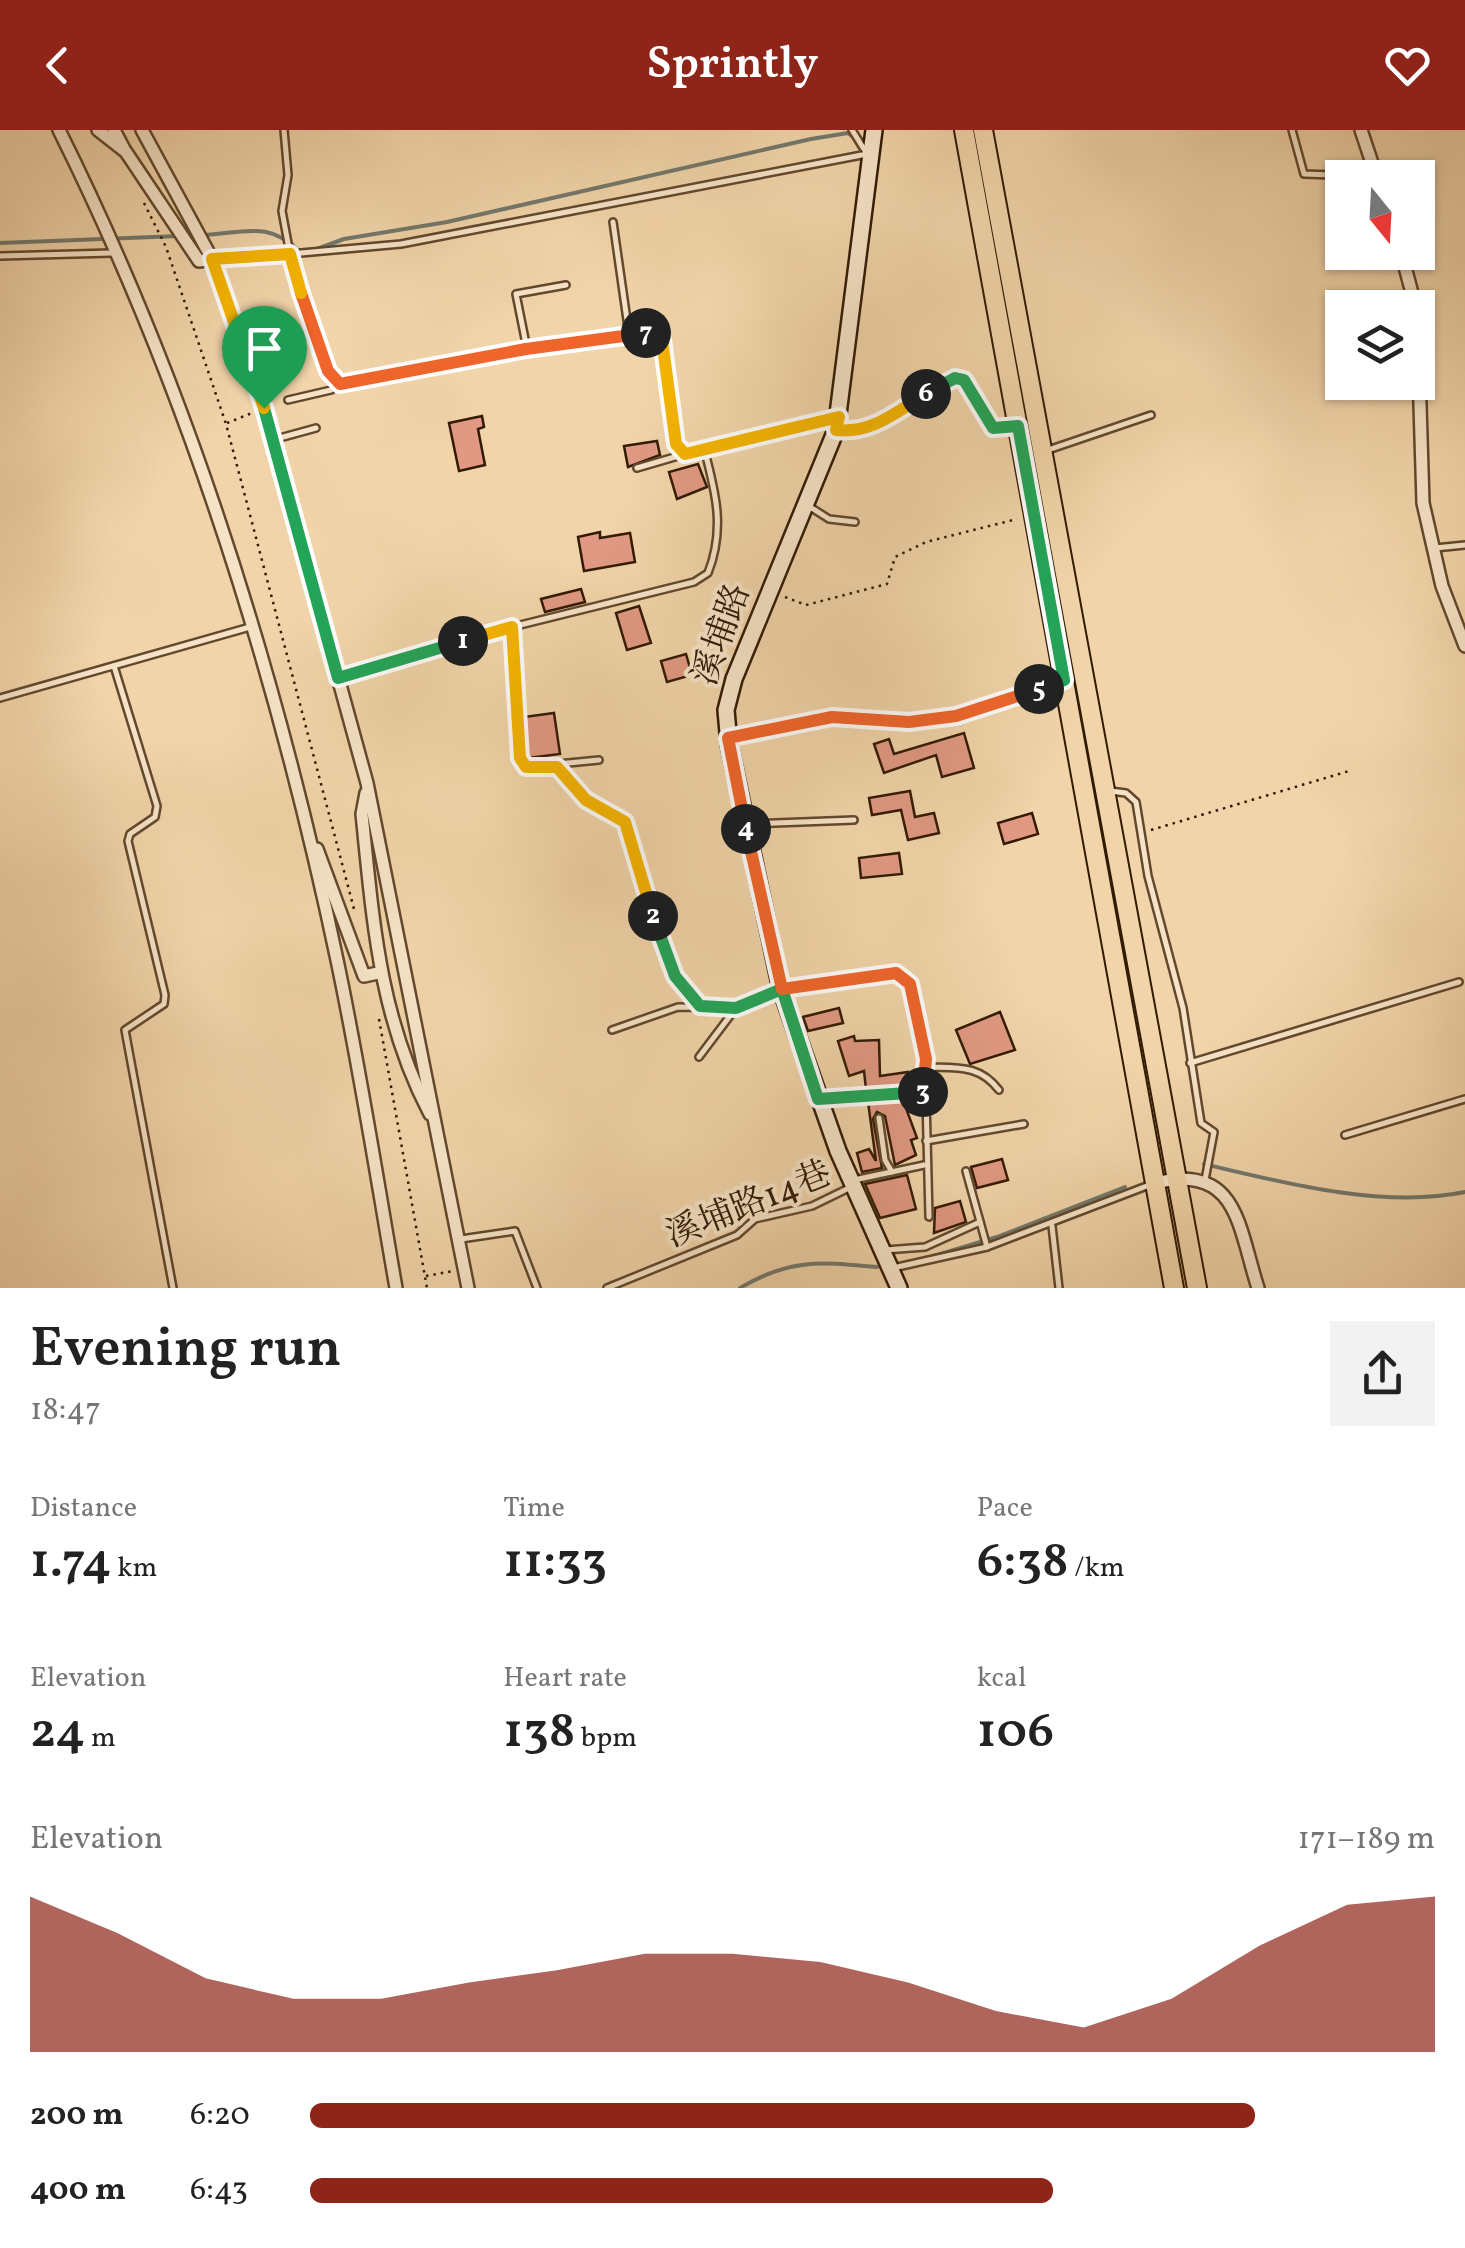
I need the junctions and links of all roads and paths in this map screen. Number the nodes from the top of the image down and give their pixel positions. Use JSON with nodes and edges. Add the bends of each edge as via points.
{"nodes":[{"id":1,"x":59,"y":130,"type":"edge"},
{"id":2,"x":98,"y":130,"type":"edge"},
{"id":3,"x":114,"y":130,"type":"edge"},
{"id":4,"x":142,"y":130,"type":"edge"},
{"id":5,"x":284,"y":130,"type":"edge"},
{"id":6,"x":852,"y":130,"type":"edge"},
{"id":7,"x":874,"y":130,"type":"edge"},
{"id":8,"x":964,"y":130,"type":"edge"},
{"id":9,"x":983,"y":130,"type":"edge"},
{"id":10,"x":1292,"y":130,"type":"edge"},
{"id":11,"x":1361,"y":130,"type":"edge"},
{"id":12,"x":126,"y":152,"type":"junction"},
{"id":13,"x":868,"y":154,"type":"junction"},
{"id":14,"x":1371,"y":160,"type":"edge"},
{"id":15,"x":1325,"y":175,"type":"edge"},
{"id":16,"x":140,"y":196,"type":"dead end"},
{"id":17,"x":614,"y":222,"type":"dead end"},
{"id":18,"x":120,"y":252,"type":"junction"},
{"id":19,"x":290,"y":254,"type":"junction"},
{"id":20,"x":0,"y":256,"type":"edge"},
{"id":21,"x":212,"y":259,"type":"junction"},
{"id":22,"x":566,"y":284,"type":"dead end"},
{"id":23,"x":628,"y":334,"type":"junction"},
{"id":24,"x":526,"y":349,"type":"junction"},
{"id":25,"x":340,"y":384,"type":"junction"},
{"id":26,"x":288,"y":400,"type":"dead end"},
{"id":27,"x":1420,"y":400,"type":"edge"},
{"id":28,"x":264,"y":408,"type":"junction"},
{"id":29,"x":1151,"y":416,"type":"dead end"},
{"id":30,"x":226,"y":424,"type":"junction"},
{"id":31,"x":838,"y":424,"type":"junction"},
{"id":32,"x":1018,"y":426,"type":"junction"},
{"id":33,"x":316,"y":428,"type":"dead end"},
{"id":34,"x":273,"y":440,"type":"junction"},
{"id":35,"x":704,"y":452,"type":"junction"},
{"id":36,"x":1043,"y":452,"type":"junction"},
{"id":37,"x":685,"y":454,"type":"junction"},
{"id":38,"x":638,"y":468,"type":"dead end"},
{"id":39,"x":806,"y":504,"type":"junction"},
{"id":40,"x":1034,"y":515,"type":"junction"},
{"id":41,"x":854,"y":522,"type":"dead end"},
{"id":42,"x":1465,"y":544,"type":"edge"},
{"id":43,"x":1432,"y":548,"type":"junction"},
{"id":44,"x":770,"y":592,"type":"junction"},
{"id":45,"x":253,"y":626,"type":"junction"},
{"id":46,"x":512,"y":627,"type":"junction"},
{"id":47,"x":1465,"y":646,"type":"edge"},
{"id":48,"x":114,"y":666,"type":"junction"},
{"id":49,"x":338,"y":678,"type":"junction"},
{"id":50,"x":1064,"y":680,"type":"junction"},
{"id":51,"x":0,"y":698,"type":"edge"},
{"id":52,"x":728,"y":738,"type":"junction"},
{"id":53,"x":599,"y":760,"type":"dead end"},
{"id":54,"x":557,"y":767,"type":"junction"},
{"id":55,"x":1350,"y":772,"type":"dead end"},
{"id":56,"x":368,"y":783,"type":"junction"},
{"id":57,"x":1106,"y":791,"type":"junction"},
{"id":58,"x":854,"y":820,"type":"dead end"},
{"id":59,"x":304,"y":823,"type":"junction"},
{"id":60,"x":745,"y":824,"type":"junction"},
{"id":61,"x":1140,"y":833,"type":"junction"},
{"id":62,"x":357,"y":920,"type":"dead end"},
{"id":63,"x":378,"y":973,"type":"junction"},
{"id":64,"x":1459,"y":982,"type":"dead end"},
{"id":65,"x":782,"y":989,"type":"junction"},
{"id":66,"x":700,"y":1006,"type":"junction"},
{"id":67,"x":736,"y":1008,"type":"junction"},
{"id":68,"x":378,"y":1012,"type":"dead end"},
{"id":69,"x":612,"y":1030,"type":"dead end"},
{"id":70,"x":699,"y":1057,"type":"dead end"},
{"id":71,"x":1190,"y":1063,"type":"junction"},
{"id":72,"x":926,"y":1068,"type":"junction"},
{"id":73,"x":999,"y":1090,"type":"dead end"},
{"id":74,"x":926,"y":1092,"type":"junction"},
{"id":75,"x":818,"y":1099,"type":"junction"},
{"id":76,"x":1465,"y":1099,"type":"edge"},
{"id":77,"x":879,"y":1118,"type":"dead end"},
{"id":78,"x":1024,"y":1124,"type":"dead end"},
{"id":79,"x":436,"y":1126,"type":"junction"},
{"id":80,"x":1345,"y":1135,"type":"dead end"},
{"id":81,"x":926,"y":1141,"type":"junction"},
{"id":82,"x":924,"y":1164,"type":"junction"},
{"id":83,"x":966,"y":1171,"type":"dead end"},
{"id":84,"x":892,"y":1172,"type":"junction"},
{"id":85,"x":1178,"y":1178,"type":"junction"},
{"id":86,"x":1206,"y":1180,"type":"junction"},
{"id":87,"x":852,"y":1183,"type":"junction"},
{"id":88,"x":1155,"y":1183,"type":"junction"},
{"id":89,"x":929,"y":1217,"type":"dead end"},
{"id":90,"x":980,"y":1225,"type":"junction"},
{"id":91,"x":1052,"y":1225,"type":"junction"},
{"id":92,"x":459,"y":1240,"type":"junction"},
{"id":93,"x":986,"y":1244,"type":"junction"},
{"id":94,"x":884,"y":1250,"type":"junction"},
{"id":95,"x":893,"y":1268,"type":"junction"},
{"id":96,"x":465,"y":1269,"type":"junction"},
{"id":97,"x":425,"y":1276,"type":"junction"},
{"id":98,"x":172,"y":1288,"type":"edge"},
{"id":99,"x":396,"y":1288,"type":"edge"},
{"id":100,"x":427,"y":1288,"type":"edge"},
{"id":101,"x":468,"y":1288,"type":"edge"},
{"id":102,"x":538,"y":1288,"type":"edge"},
{"id":103,"x":607,"y":1288,"type":"edge"},
{"id":104,"x":899,"y":1288,"type":"edge"},
{"id":105,"x":1059,"y":1288,"type":"edge"},
{"id":106,"x":1174,"y":1288,"type":"edge"},
{"id":107,"x":1197,"y":1288,"type":"edge"},
{"id":108,"x":1258,"y":1288,"type":"edge"}],
"edges":[{"from":1,"to":18,"type":"street"},
{"from":2,"to":12,"type":"street"},
{"from":3,"to":12,"type":"street"},
{"from":4,"to":21,"type":"street"},
{"from":5,"to":19,"type":"lane","via":[[288,175],[282,211]]},
{"from":6,"to":13,"type":"lane"},
{"from":7,"to":13,"type":"street","name":"溪埔路"},
{"from":8,"to":32,"type":"main road"},
{"from":9,"to":36,"type":"main road"},
{"from":10,"to":15,"type":"lane","via":[[1304,174]]},
{"from":11,"to":14,"type":"street"},
{"from":12,"to":21,"type":"street","via":[[199,261]]},
{"from":13,"to":19,"type":"lane","via":[[401,244]]},
{"from":13,"to":31,"type":"street","name":"溪埔路"},
{"from":16,"to":30,"type":"path","via":[[166,247]]},
{"from":17,"to":23,"type":"lane"},
{"from":18,"to":20,"type":"lane"},
{"from":18,"to":45,"type":"street"},
{"from":19,"to":21,"type":"lane"},
{"from":19,"to":25,"type":"lane","via":[[308,320]]},
{"from":21,"to":28,"type":"street"},
{"from":22,"to":24,"type":"lane","via":[[516,294]]},
{"from":23,"to":24,"type":"lane"},
{"from":23,"to":37,"type":"lane","via":[[656,333],[662,340],[676,444]]},
{"from":24,"to":25,"type":"lane"},
{"from":25,"to":26,"type":"lane"},
{"from":27,"to":43,"type":"street","via":[[1423,503]]},
{"from":28,"to":30,"type":"path"},
{"from":28,"to":34,"type":"street"},
{"from":29,"to":36,"type":"lane"},
{"from":30,"to":62,"type":"path"},
{"from":31,"to":32,"type":"lane","via":[[872,427],[955,378],[974,392],[993,428]]},
{"from":31,"to":35,"type":"lane"},
{"from":31,"to":39,"type":"street","name":"溪埔路"},
{"from":32,"to":40,"type":"main road"},
{"from":33,"to":34,"type":"lane"},
{"from":34,"to":49,"type":"street"},
{"from":35,"to":37,"type":"lane"},
{"from":35,"to":46,"type":"lane","via":[[720,514],[708,572],[682,588]]},
{"from":36,"to":57,"type":"main road"},
{"from":37,"to":38,"type":"lane"},
{"from":39,"to":41,"type":"lane","via":[[829,520]]},
{"from":39,"to":44,"type":"street","name":"溪埔路"},
{"from":40,"to":44,"type":"path","via":[[926,542],[894,557],[886,584],[806,605]]},
{"from":40,"to":50,"type":"main road"},
{"from":42,"to":43,"type":"lane"},
{"from":43,"to":47,"type":"street"},
{"from":44,"to":52,"type":"street","name":"溪埔路","via":[[734,679]]},
{"from":45,"to":48,"type":"lane"},
{"from":45,"to":59,"type":"street"},
{"from":46,"to":49,"type":"lane"},
{"from":46,"to":54,"type":"lane","via":[[520,758],[526,767]]},
{"from":48,"to":51,"type":"lane"},
{"from":48,"to":98,"type":"lane","via":[[157,806],[155,818],[128,842],[166,995],[164,1004],[126,1030]]},
{"from":49,"to":56,"type":"street"},
{"from":50,"to":52,"type":"lane","via":[[956,716],[909,722],[832,717]]},
{"from":50,"to":88,"type":"main road"},
{"from":52,"to":60,"type":"street","name":"溪埔路"},
{"from":53,"to":54,"type":"lane"},
{"from":54,"to":66,"type":"lane","via":[[586,800],[625,822],[664,951]]},
{"from":55,"to":61,"type":"path"},
{"from":56,"to":63,"type":"street","via":[[362,814]]},
{"from":56,"to":79,"type":"street"},
{"from":57,"to":61,"type":"lane","via":[[1126,793],[1136,802]]},
{"from":57,"to":85,"type":"main road"},
{"from":58,"to":60,"type":"lane"},
{"from":59,"to":63,"type":"street","via":[[364,976]]},
{"from":59,"to":99,"type":"street","via":[[337,960]]},
{"from":60,"to":65,"type":"street","name":"溪埔路"},
{"from":61,"to":71,"type":"lane"},
{"from":63,"to":79,"type":"street","via":[[416,1089]]},
{"from":64,"to":71,"type":"lane"},
{"from":65,"to":67,"type":"lane"},
{"from":65,"to":72,"type":"lane","via":[[896,973],[910,984]]},
{"from":65,"to":75,"type":"street","name":"溪埔路"},
{"from":66,"to":67,"type":"lane"},
{"from":66,"to":69,"type":"lane"},
{"from":67,"to":70,"type":"lane"},
{"from":68,"to":97,"type":"path"},
{"from":71,"to":86,"type":"lane","via":[[1201,1123],[1214,1132]]},
{"from":72,"to":73,"type":"lane","via":[[971,1068],[987,1074]]},
{"from":72,"to":74,"type":"lane"},
{"from":74,"to":75,"type":"lane"},
{"from":74,"to":81,"type":"lane"},
{"from":75,"to":87,"type":"street","name":"溪埔路"},
{"from":76,"to":80,"type":"lane"},
{"from":77,"to":84,"type":"lane"},
{"from":78,"to":81,"type":"lane"},
{"from":79,"to":92,"type":"street"},
{"from":81,"to":82,"type":"lane"},
{"from":82,"to":84,"type":"lane","name":"溪埔路14巷"},
{"from":82,"to":89,"type":"lane"},
{"from":83,"to":90,"type":"lane"},
{"from":84,"to":87,"type":"lane","name":"溪埔路14巷"},
{"from":85,"to":86,"type":"street"},
{"from":85,"to":88,"type":"street"},
{"from":85,"to":107,"type":"main road"},
{"from":86,"to":108,"type":"street","via":[[1226,1194]]},
{"from":87,"to":94,"type":"street","name":"溪埔路"},
{"from":87,"to":103,"type":"lane","name":"溪埔路14巷","via":[[812,1206],[755,1219],[737,1234]]},
{"from":88,"to":91,"type":"lane"},
{"from":88,"to":106,"type":"main road"},
{"from":90,"to":93,"type":"lane"},
{"from":90,"to":94,"type":"lane","via":[[925,1247]]},
{"from":91,"to":93,"type":"lane"},
{"from":91,"to":105,"type":"lane"},
{"from":92,"to":96,"type":"street"},
{"from":92,"to":102,"type":"lane","via":[[515,1230]]},
{"from":93,"to":95,"type":"lane"},
{"from":94,"to":95,"type":"street","name":"溪埔路"},
{"from":95,"to":104,"type":"street","name":"溪埔路"},
{"from":96,"to":97,"type":"path"},
{"from":96,"to":101,"type":"street"},
{"from":97,"to":100,"type":"path"}]}
